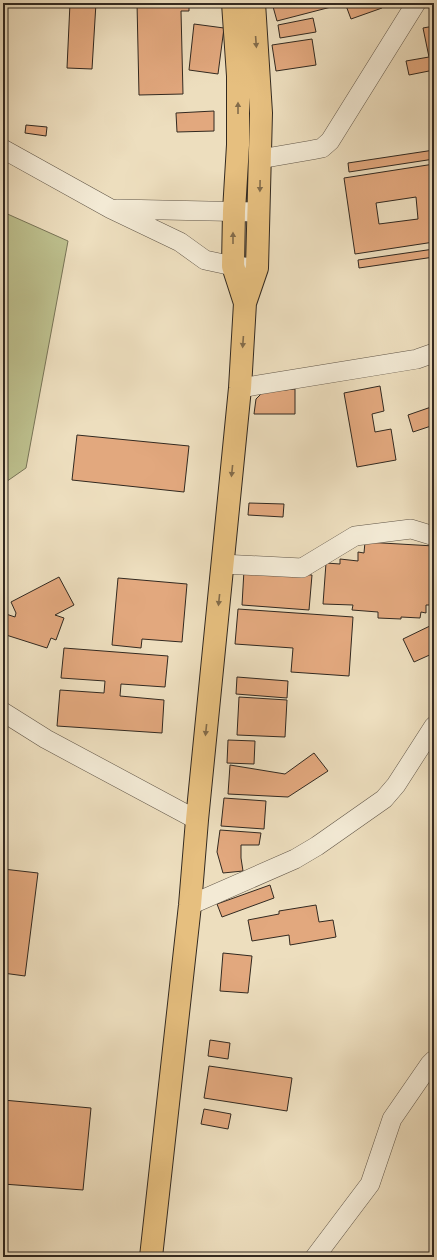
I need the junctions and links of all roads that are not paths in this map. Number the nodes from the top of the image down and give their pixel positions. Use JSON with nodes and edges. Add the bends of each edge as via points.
{"nodes":[{"id":1,"x":232,"y":3,"type":"edge"},
{"id":2,"x":254,"y":3,"type":"edge"},
{"id":3,"x":416,"y":3,"type":"edge"},
{"id":4,"x":3,"y":149,"type":"edge"},
{"id":5,"x":260,"y":158,"type":"junction"},
{"id":6,"x":111,"y":209,"type":"junction"},
{"id":7,"x":234,"y":211,"type":"junction"},
{"id":8,"x":259,"y":212,"type":"junction"},
{"id":9,"x":233,"y":266,"type":"junction"},
{"id":10,"x":257,"y":268,"type":"junction"},
{"id":11,"x":245,"y":303,"type":"junction"},
{"id":12,"x":434,"y":354,"type":"edge"},
{"id":13,"x":240,"y":388,"type":"junction"},
{"id":14,"x":434,"y":536,"type":"edge"},
{"id":15,"x":222,"y":564,"type":"junction"},
{"id":16,"x":3,"y":712,"type":"edge"},
{"id":17,"x":434,"y":726,"type":"edge"},
{"id":18,"x":197,"y":820,"type":"junction"},
{"id":19,"x":190,"y":905,"type":"junction"},
{"id":20,"x":434,"y":1060,"type":"edge"},
{"id":21,"x":151,"y":1257,"type":"edge"},
{"id":22,"x":315,"y":1257,"type":"edge"}],
"edges":[{"from":7,"to":1,"type":"main road","one_way":true,"via":[[238,145],[238,76]]},
{"from":2,"to":5,"type":"main road","one_way":true,"via":[[261,113]]},
{"from":3,"to":5,"type":"street","via":[[330,141],[322,148]]},
{"from":4,"to":6,"type":"street"},
{"from":5,"to":8,"type":"main road","one_way":true},
{"from":6,"to":7,"type":"street"},
{"from":6,"to":9,"type":"street","via":[[180,242],[205,260]]},
{"from":7,"to":8,"type":"street"},
{"from":9,"to":7,"type":"main road","one_way":true},
{"from":8,"to":10,"type":"main road"},
{"from":9,"to":10,"type":"street"},
{"from":9,"to":11,"type":"main road"},
{"from":10,"to":11,"type":"main road"},
{"from":11,"to":13,"type":"main road","one_way":true},
{"from":12,"to":13,"type":"street"},
{"from":13,"to":15,"type":"main road","one_way":true},
{"from":14,"to":15,"type":"street","via":[[411,528],[355,536],[302,568]]},
{"from":15,"to":18,"type":"main road","one_way":true},
{"from":16,"to":18,"type":"street","via":[[46,739]]},
{"from":17,"to":19,"type":"street","via":[[384,799],[295,859]]},
{"from":18,"to":19,"type":"main road"},
{"from":19,"to":21,"type":"main road"},
{"from":20,"to":22,"type":"street","via":[[392,1119],[370,1184]]}]}
